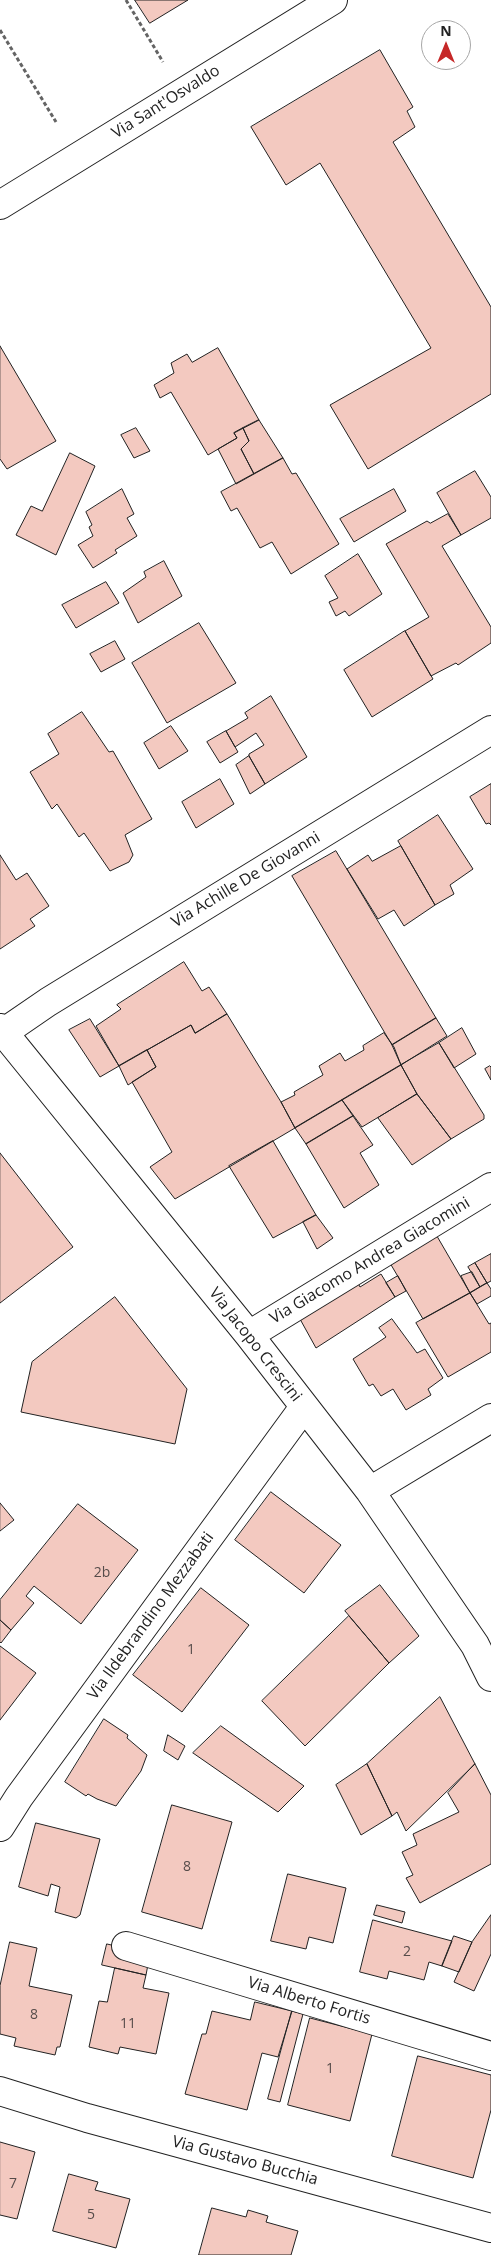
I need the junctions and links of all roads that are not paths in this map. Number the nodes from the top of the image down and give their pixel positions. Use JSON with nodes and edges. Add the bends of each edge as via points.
{"nodes":[{"id":1,"x":333,"y":0,"type":"edge"},
{"id":2,"x":0,"y":205,"type":"edge"},
{"id":3,"x":491,"y":730,"type":"edge"},
{"id":4,"x":1,"y":1032,"type":"edge"},
{"id":5,"x":491,"y":1187,"type":"edge"},
{"id":6,"x":248,"y":1335,"type":"junction"},
{"id":7,"x":304,"y":1407,"type":"junction"},
{"id":8,"x":491,"y":1418,"type":"edge"},
{"id":9,"x":370,"y":1491,"type":"junction"},
{"id":10,"x":491,"y":1676,"type":"edge"},
{"id":11,"x":0,"y":1826,"type":"edge"},
{"id":12,"x":126,"y":1946,"type":"dead end"},
{"id":13,"x":491,"y":2056,"type":"edge"},
{"id":14,"x":0,"y":2092,"type":"edge"},
{"id":15,"x":491,"y":2228,"type":"edge"}],
"edges":[{"from":1,"to":2,"type":"street","name":"Via Sant'Osvaldo"},
{"from":3,"to":4,"type":"street","name":"Via Achille De Giovanni"},
{"from":4,"to":6,"type":"street","name":"Via Jacopo Crescini"},
{"from":5,"to":6,"type":"street","name":"Via Giacomo Andrea Giacomini"},
{"from":6,"to":7,"type":"street","name":"Via Jacopo Crescini"},
{"from":7,"to":9,"type":"street","name":"Via Jacopo Crescini"},
{"from":7,"to":11,"type":"street","name":"Via Ildebrandino Mezzabati"},
{"from":8,"to":9,"type":"street"},
{"from":9,"to":10,"type":"street","name":"Via Jacopo Crescini","via":[[475,1645]]},
{"from":12,"to":13,"type":"street","name":"Via Alberto Fortis"},
{"from":14,"to":15,"type":"street","name":"Via Gustavo Bucchia"}]}
